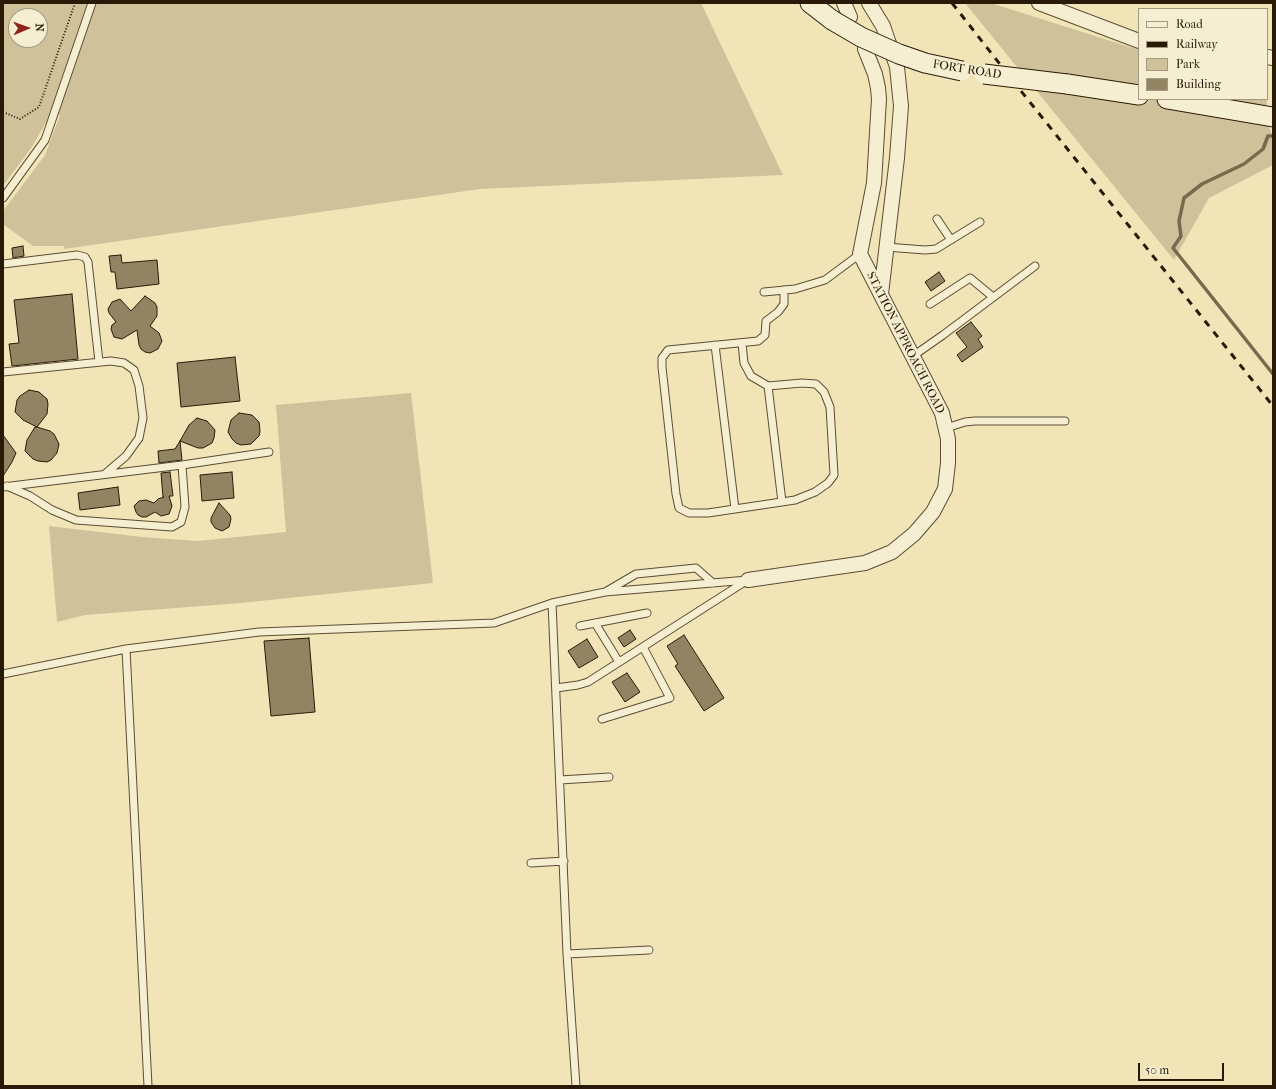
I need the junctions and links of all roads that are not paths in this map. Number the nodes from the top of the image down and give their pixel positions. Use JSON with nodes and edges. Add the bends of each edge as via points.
{"nodes":[{"id":1,"x":92,"y":3,"type":"edge"},
{"id":2,"x":810,"y":3,"type":"edge"},
{"id":3,"x":844,"y":3,"type":"edge"},
{"id":4,"x":869,"y":3,"type":"edge"},
{"id":5,"x":1039,"y":3,"type":"edge"},
{"id":6,"x":841,"y":18,"type":"junction"},
{"id":7,"x":1138,"y":41,"type":"edge"},
{"id":8,"x":865,"y":49,"type":"dead end"},
{"id":9,"x":1138,"y":94,"type":"edge"},
{"id":10,"x":1173,"y":100,"type":"edge"},
{"id":11,"x":1273,"y":117,"type":"edge"},
{"id":12,"x":3,"y":198,"type":"edge"},
{"id":13,"x":938,"y":219,"type":"dead end"},
{"id":14,"x":980,"y":222,"type":"dead end"},
{"id":15,"x":951,"y":240,"type":"junction"},
{"id":16,"x":886,"y":247,"type":"junction"},
{"id":17,"x":860,"y":254,"type":"junction"},
{"id":18,"x":3,"y":264,"type":"edge"},
{"id":19,"x":1035,"y":266,"type":"dead end"},
{"id":20,"x":784,"y":290,"type":"junction"},
{"id":21,"x":764,"y":292,"type":"dead end"},
{"id":22,"x":881,"y":294,"type":"junction"},
{"id":23,"x":993,"y":297,"type":"junction"},
{"id":24,"x":930,"y":304,"type":"dead end"},
{"id":25,"x":742,"y":343,"type":"junction"},
{"id":26,"x":715,"y":345,"type":"junction"},
{"id":27,"x":913,"y":356,"type":"junction"},
{"id":28,"x":99,"y":362,"type":"junction"},
{"id":29,"x":3,"y":372,"type":"edge"},
{"id":30,"x":768,"y":386,"type":"junction"},
{"id":31,"x":1065,"y":421,"type":"dead end"},
{"id":32,"x":946,"y":428,"type":"junction"},
{"id":33,"x":269,"y":452,"type":"dead end"},
{"id":34,"x":182,"y":465,"type":"junction"},
{"id":35,"x":104,"y":474,"type":"junction"},
{"id":36,"x":5,"y":486,"type":"edge"},
{"id":37,"x":782,"y":502,"type":"junction"},
{"id":38,"x":735,"y":509,"type":"junction"},
{"id":39,"x":748,"y":580,"type":"junction"},
{"id":40,"x":713,"y":583,"type":"junction"},
{"id":41,"x":605,"y":592,"type":"junction"},
{"id":42,"x":552,"y":602,"type":"junction"},
{"id":43,"x":647,"y":613,"type":"dead end"},
{"id":44,"x":595,"y":623,"type":"junction"},
{"id":45,"x":580,"y":626,"type":"dead end"},
{"id":46,"x":643,"y":647,"type":"junction"},
{"id":47,"x":126,"y":649,"type":"junction"},
{"id":48,"x":619,"y":662,"type":"junction"},
{"id":49,"x":3,"y":674,"type":"edge"},
{"id":50,"x":556,"y":688,"type":"junction"},
{"id":51,"x":602,"y":719,"type":"dead end"},
{"id":52,"x":609,"y":777,"type":"dead end"},
{"id":53,"x":560,"y":780,"type":"junction"},
{"id":54,"x":564,"y":861,"type":"junction"},
{"id":55,"x":531,"y":863,"type":"dead end"},
{"id":56,"x":649,"y":950,"type":"dead end"},
{"id":57,"x":567,"y":954,"type":"junction"},
{"id":58,"x":148,"y":1086,"type":"edge"},
{"id":59,"x":576,"y":1086,"type":"edge"}],
"edges":[{"from":1,"to":12,"type":"lane","via":[[45,140]]},
{"from":2,"to":6,"type":"street","name":"FORT ROAD"},
{"from":3,"to":6,"type":"street"},
{"from":4,"to":16,"type":"street","via":[[883,26],[897,67],[901,106]]},
{"from":5,"to":7,"type":"street"},
{"from":6,"to":9,"type":"street","name":"FORT ROAD","bridge":true,"via":[[861,37],[931,65]]},
{"from":8,"to":17,"type":"street","via":[[875,74],[879,99],[874,183]]},
{"from":10,"to":11,"type":"street"},
{"from":13,"to":15,"type":"lane"},
{"from":14,"to":15,"type":"lane"},
{"from":15,"to":16,"type":"lane","via":[[932,249]]},
{"from":16,"to":22,"type":"street"},
{"from":17,"to":20,"type":"lane","via":[[825,280]]},
{"from":17,"to":22,"type":"street","name":"STATION APPROACH ROAD"},
{"from":18,"to":28,"type":"lane","via":[[77,255],[85,257],[88,262]]},
{"from":19,"to":23,"type":"lane"},
{"from":20,"to":21,"type":"lane"},
{"from":20,"to":25,"type":"lane","via":[[784,304],[766,321],[766,335],[758,341]]},
{"from":22,"to":27,"type":"street","name":"STATION APPROACH ROAD"},
{"from":23,"to":24,"type":"lane","via":[[970,278]]},
{"from":23,"to":27,"type":"lane"},
{"from":25,"to":26,"type":"lane"},
{"from":25,"to":30,"type":"lane","via":[[744,363],[752,376]]},
{"from":26,"to":38,"type":"lane"},
{"from":26,"to":38,"type":"lane","via":[[668,350],[662,358],[676,494],[679,508],[689,512],[708,513]]},
{"from":27,"to":32,"type":"street","name":"STATION APPROACH ROAD","via":[[942,413]]},
{"from":28,"to":29,"type":"lane"},
{"from":28,"to":35,"type":"lane","via":[[124,363],[134,370],[143,418],[139,438],[126,456]]},
{"from":30,"to":37,"type":"lane"},
{"from":30,"to":37,"type":"lane","via":[[816,384],[824,392],[830,407],[834,475],[828,484],[815,492]]},
{"from":31,"to":32,"type":"lane","via":[[975,421]]},
{"from":32,"to":39,"type":"street","name":"STATION APPROACH ROAD","via":[[948,457],[945,489],[933,512],[914,534],[892,552],[864,563]]},
{"from":33,"to":34,"type":"lane"},
{"from":34,"to":35,"type":"lane"},
{"from":34,"to":36,"type":"lane","via":[[185,508],[181,522],[172,527],[76,520]]},
{"from":35,"to":36,"type":"lane"},
{"from":37,"to":38,"type":"lane"},
{"from":39,"to":40,"type":"lane"},
{"from":39,"to":46,"type":"lane"},
{"from":40,"to":41,"type":"lane"},
{"from":40,"to":41,"type":"lane","via":[[696,568],[636,574]]},
{"from":41,"to":42,"type":"lane"},
{"from":42,"to":47,"type":"lane","via":[[494,623],[259,632]]},
{"from":42,"to":50,"type":"lane"},
{"from":43,"to":44,"type":"lane"},
{"from":44,"to":45,"type":"lane"},
{"from":44,"to":48,"type":"lane"},
{"from":46,"to":48,"type":"lane"},
{"from":46,"to":51,"type":"lane","via":[[670,698]]},
{"from":47,"to":49,"type":"lane"},
{"from":47,"to":58,"type":"lane"},
{"from":48,"to":50,"type":"lane","via":[[588,682]]},
{"from":50,"to":53,"type":"lane"},
{"from":52,"to":53,"type":"lane"},
{"from":53,"to":54,"type":"lane"},
{"from":54,"to":55,"type":"lane"},
{"from":54,"to":57,"type":"lane"},
{"from":56,"to":57,"type":"lane"},
{"from":57,"to":59,"type":"lane"}]}
